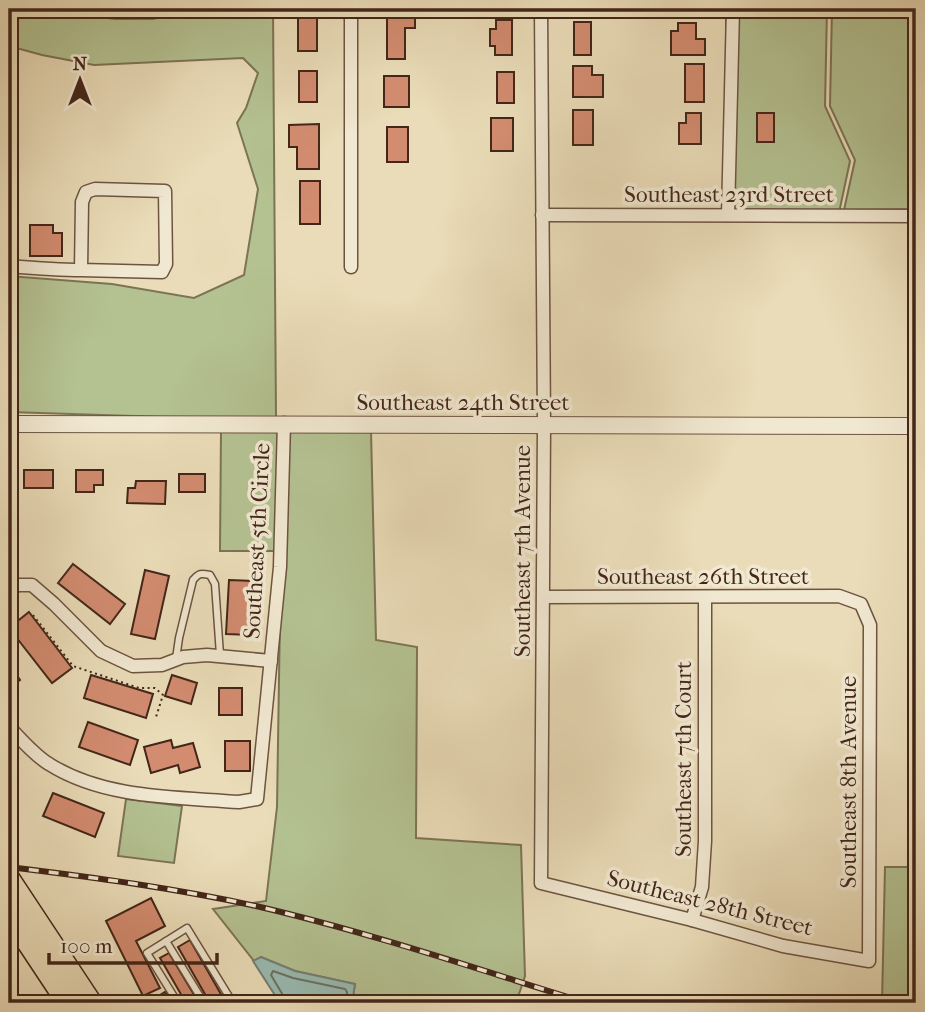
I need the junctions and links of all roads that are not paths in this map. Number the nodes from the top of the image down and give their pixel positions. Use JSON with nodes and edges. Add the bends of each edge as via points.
{"nodes":[{"id":1,"x":352,"y":9,"type":"edge"},
{"id":2,"x":541,"y":9,"type":"edge"},
{"id":3,"x":733,"y":9,"type":"edge"},
{"id":4,"x":542,"y":215,"type":"junction"},
{"id":5,"x":728,"y":215,"type":"junction"},
{"id":6,"x":916,"y":216,"type":"edge"},
{"id":7,"x":9,"y":266,"type":"edge"},
{"id":8,"x":351,"y":267,"type":"dead end"},
{"id":9,"x":82,"y":270,"type":"junction"},
{"id":10,"x":284,"y":423,"type":"junction"},
{"id":11,"x":9,"y":424,"type":"edge"},
{"id":12,"x":544,"y":426,"type":"junction"},
{"id":13,"x":916,"y":426,"type":"edge"},
{"id":14,"x":9,"y":590,"type":"edge"},
{"id":15,"x":543,"y":597,"type":"junction"},
{"id":16,"x":705,"y":597,"type":"junction"},
{"id":17,"x":861,"y":604,"type":"joint"},
{"id":18,"x":220,"y":656,"type":"junction"},
{"id":19,"x":176,"y":659,"type":"junction"},
{"id":20,"x":271,"y":661,"type":"junction"},
{"id":21,"x":9,"y":727,"type":"edge"},
{"id":22,"x":9,"y":879,"type":"edge"},
{"id":23,"x":541,"y":883,"type":"joint"},
{"id":24,"x":9,"y":914,"type":"edge"},
{"id":25,"x":692,"y":920,"type":"junction"},
{"id":26,"x":166,"y":941,"type":"junction"},
{"id":27,"x":869,"y":961,"type":"joint"},
{"id":28,"x":68,"y":1003,"type":"edge"},
{"id":29,"x":91,"y":1003,"type":"edge"},
{"id":30,"x":178,"y":1003,"type":"edge"},
{"id":31,"x":204,"y":1003,"type":"edge"},
{"id":32,"x":233,"y":1003,"type":"edge"}],
"edges":[{"from":1,"to":8,"type":"street"},
{"from":2,"to":4,"type":"street","name":"Southeast 7th Avenue"},
{"from":3,"to":5,"type":"street"},
{"from":4,"to":5,"type":"street","name":"Southeast 23rd Street"},
{"from":4,"to":12,"type":"street","name":"Southeast 7th Avenue"},
{"from":5,"to":6,"type":"street","name":"Southeast 23rd Street"},
{"from":7,"to":9,"type":"street"},
{"from":9,"to":9,"type":"street","via":[[86,192],[94,188],[165,191],[162,272]]},
{"from":10,"to":11,"type":"street","name":"Southeast 24th Street"},
{"from":10,"to":12,"type":"street","name":"Southeast 24th Street"},
{"from":10,"to":20,"type":"street","name":"Southeast 5th Circle","via":[[280,568]]},
{"from":12,"to":13,"type":"street","name":"Southeast 24th Street"},
{"from":12,"to":15,"type":"street","name":"Southeast 7th Avenue"},
{"from":14,"to":19,"type":"street","name":"Southeast 5th Circle","via":[[32,585],[101,651],[133,666],[162,665]]},
{"from":15,"to":16,"type":"street","name":"Southeast 26th Street"},
{"from":15,"to":23,"type":"street","name":"Southeast 7th Avenue"},
{"from":16,"to":17,"type":"street","name":"Southeast 26th Street","via":[[839,596]]},
{"from":16,"to":25,"type":"street","name":"Southeast 7th Court","via":[[705,841],[702,887]]},
{"from":17,"to":27,"type":"street","name":"Southeast 8th Avenue","via":[[870,625]]},
{"from":18,"to":19,"type":"street","name":"Southeast 5th Circle"},
{"from":18,"to":19,"type":"lane","name":"Southeast 5th Circle","via":[[215,584],[210,575],[202,573],[193,580]]},
{"from":18,"to":20,"type":"street","name":"Southeast 5th Circle"},
{"from":20,"to":21,"type":"street","name":"Southeast 5th Circle","via":[[257,799],[239,802],[117,791],[85,782],[48,764]]},
{"from":22,"to":29,"type":"highway"},
{"from":23,"to":25,"type":"street","name":"Southeast 28th Street"},
{"from":24,"to":28,"type":"highway"},
{"from":25,"to":27,"type":"street","name":"Southeast 28th Street","via":[[783,946]]},
{"from":26,"to":30,"type":"lane","via":[[147,953]]},
{"from":26,"to":31,"type":"lane"},
{"from":26,"to":32,"type":"lane","via":[[187,928]]}]}
